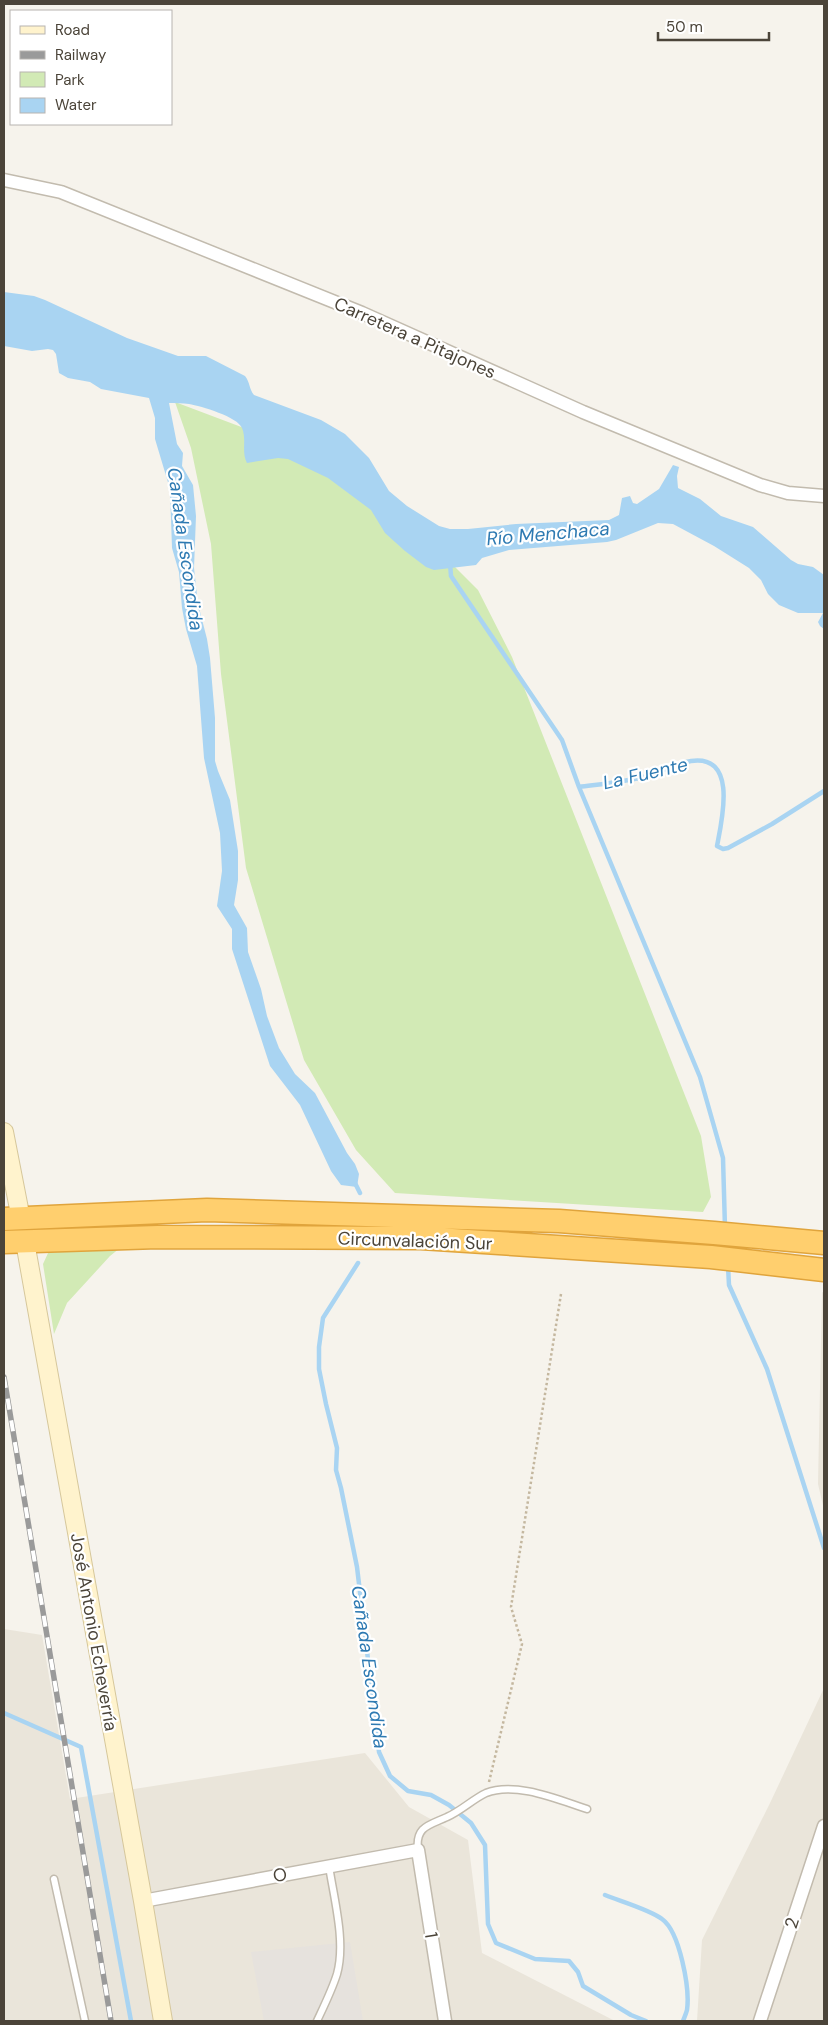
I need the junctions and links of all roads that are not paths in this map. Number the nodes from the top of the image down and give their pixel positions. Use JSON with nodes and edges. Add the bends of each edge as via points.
{"nodes":[{"id":1,"x":4,"y":180,"type":"edge"},
{"id":2,"x":824,"y":496,"type":"edge"},
{"id":3,"x":4,"y":1132,"type":"edge"},
{"id":4,"x":12,"y":1219,"type":"edge"},
{"id":5,"x":14,"y":1242,"type":"edge"},
{"id":6,"x":824,"y":1244,"type":"edge"},
{"id":7,"x":824,"y":1270,"type":"edge"},
{"id":8,"x":587,"y":1809,"type":"dead end"},
{"id":9,"x":824,"y":1826,"type":"edge"},
{"id":10,"x":418,"y":1850,"type":"junction"},
{"id":11,"x":328,"y":1866,"type":"junction"},
{"id":12,"x":54,"y":1879,"type":"dead end"},
{"id":13,"x":143,"y":1901,"type":"junction"},
{"id":14,"x":85,"y":2021,"type":"edge"},
{"id":15,"x":163,"y":2021,"type":"edge"},
{"id":16,"x":317,"y":2021,"type":"edge"},
{"id":17,"x":445,"y":2021,"type":"edge"},
{"id":18,"x":760,"y":2021,"type":"edge"}],
"edges":[{"from":1,"to":2,"type":"street","name":"Carretera a Pitajones","via":[[61,192],[353,310],[574,408],[752,482],[788,493]]},
{"from":3,"to":4,"type":"street"},
{"from":4,"to":5,"type":"highway"},
{"from":4,"to":6,"type":"highway","name":"Circunvalación Sur","via":[[207,1210],[559,1221]]},
{"from":5,"to":7,"type":"highway","name":"Circunvalación Sur","via":[[158,1237],[421,1238],[712,1257]]},
{"from":5,"to":13,"type":"street","name":"José Antonio Echeverría"},
{"from":8,"to":10,"type":"lane","via":[[530,1791],[501,1789],[486,1793],[458,1812],[426,1826],[419,1834]]},
{"from":9,"to":18,"type":"street","name":"2"},
{"from":10,"to":11,"type":"street","name":"O"},
{"from":10,"to":17,"type":"street","name":"1"},
{"from":11,"to":13,"type":"street","name":"O"},
{"from":11,"to":16,"type":"lane","via":[[339,1924],[339,1954],[337,1974]]},
{"from":12,"to":14,"type":"lane"},
{"from":13,"to":15,"type":"street","name":"José Antonio Echeverría"}]}
